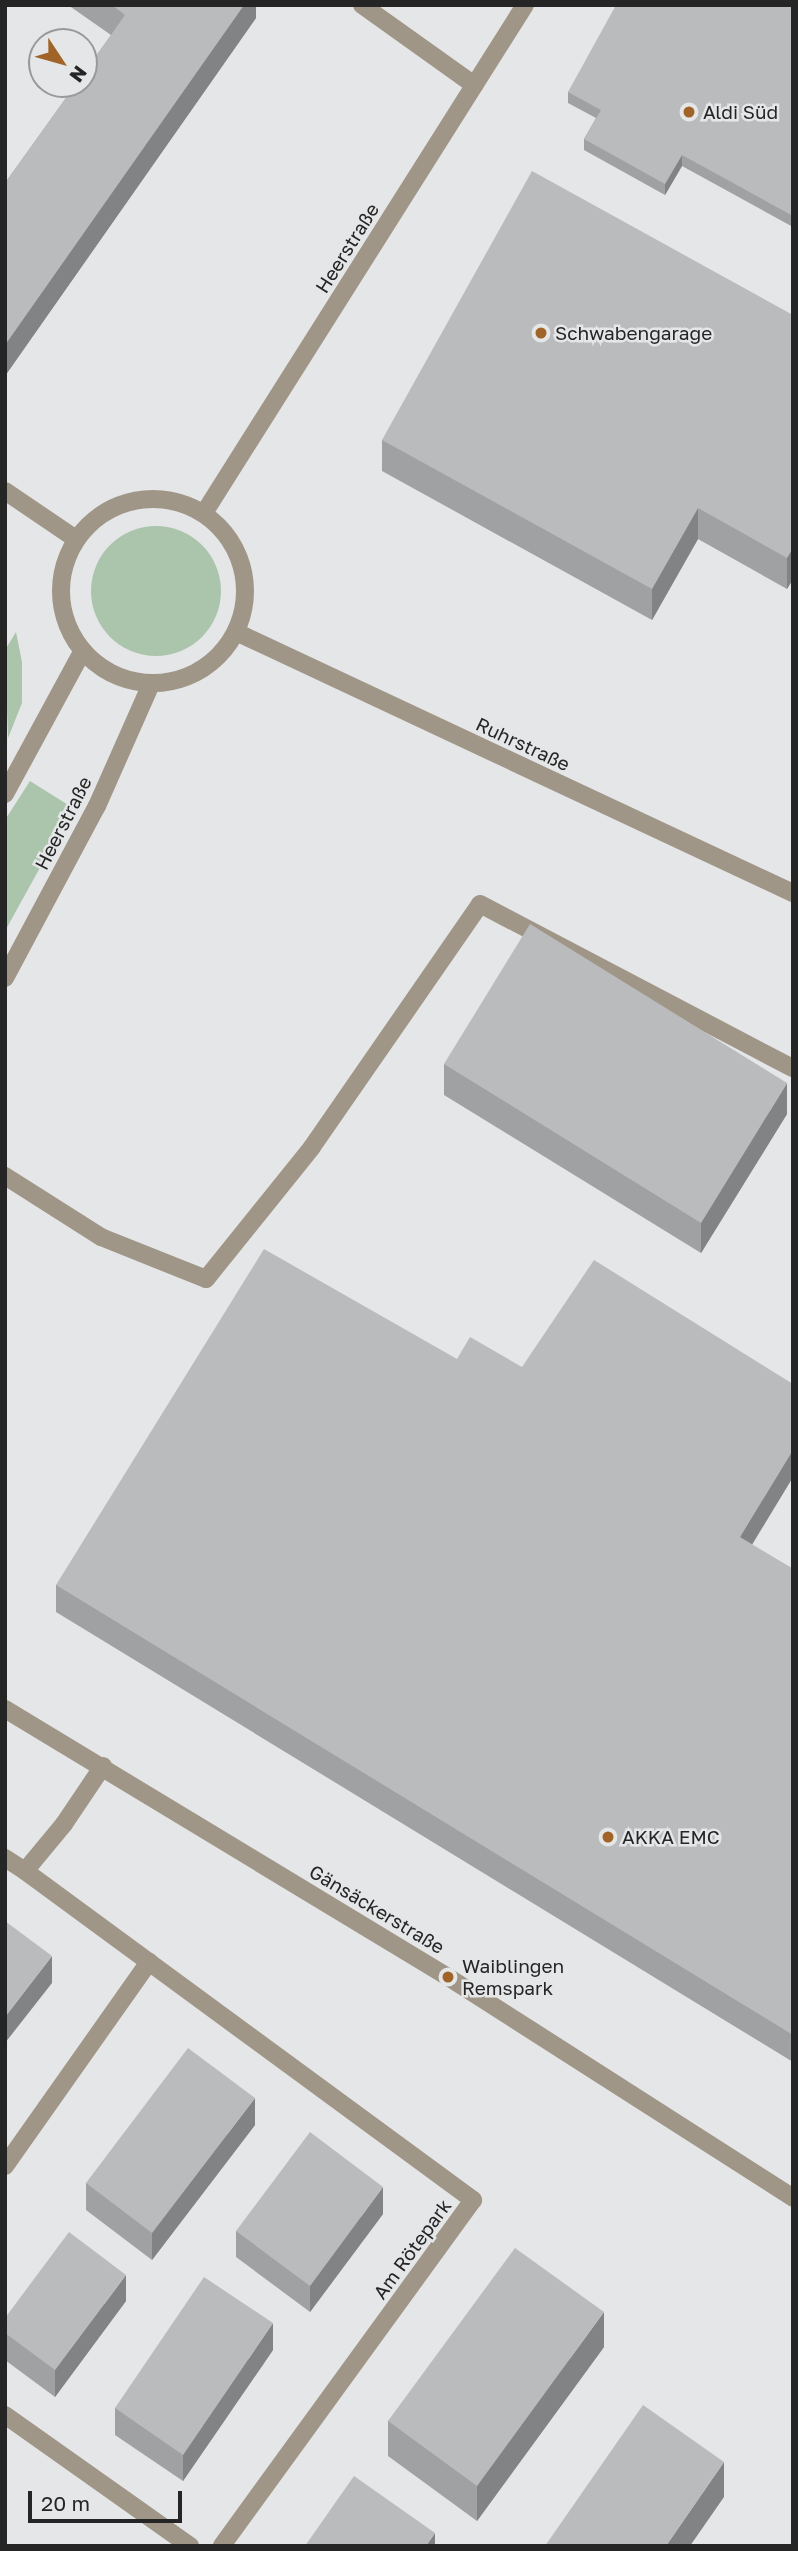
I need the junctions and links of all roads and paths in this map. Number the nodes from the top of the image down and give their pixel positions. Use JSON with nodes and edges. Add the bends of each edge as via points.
{"nodes":[{"id":1,"x":362,"y":5,"type":"edge"},
{"id":2,"x":525,"y":5,"type":"edge"},
{"id":3,"x":474,"y":85,"type":"junction"},
{"id":4,"x":5,"y":491,"type":"edge"},
{"id":5,"x":204,"y":513,"type":"junction"},
{"id":6,"x":76,"y":539,"type":"junction"},
{"id":7,"x":236,"y":632,"type":"junction"},
{"id":8,"x":82,"y":652,"type":"junction"},
{"id":9,"x":151,"y":684,"type":"junction"},
{"id":10,"x":5,"y":794,"type":"edge"},
{"id":11,"x":793,"y":893,"type":"edge"},
{"id":12,"x":5,"y":978,"type":"edge"},
{"id":13,"x":793,"y":1068,"type":"edge"},
{"id":14,"x":5,"y":1176,"type":"edge"},
{"id":15,"x":5,"y":1709,"type":"edge"},
{"id":16,"x":103,"y":1766,"type":"junction"},
{"id":17,"x":5,"y":1858,"type":"edge"},
{"id":18,"x":24,"y":1871,"type":"junction"},
{"id":19,"x":149,"y":1962,"type":"junction"},
{"id":20,"x":5,"y":2166,"type":"edge"},
{"id":21,"x":793,"y":2198,"type":"edge"},
{"id":22,"x":5,"y":2415,"type":"edge"},
{"id":23,"x":190,"y":2546,"type":"edge"},
{"id":24,"x":222,"y":2546,"type":"edge"}],
"edges":[{"from":1,"to":3,"type":"street"},
{"from":2,"to":3,"type":"street","name":"Heerstraße"},
{"from":3,"to":5,"type":"street","name":"Heerstraße"},
{"from":4,"to":6,"type":"street"},
{"from":5,"to":6,"type":"street","via":[[177,502],[149,498],[120,504],[95,519]]},
{"from":5,"to":7,"type":"street","via":[[224,530],[239,554],[246,580],[245,607]]},
{"from":6,"to":8,"type":"street","via":[[63,567],[60,597],[67,626]]},
{"from":7,"to":9,"type":"street","via":[[221,654],[201,671],[177,681]]},
{"from":7,"to":11,"type":"street","name":"Ruhrstraße"},
{"from":8,"to":9,"type":"street","via":[[102,670],[125,681]]},
{"from":8,"to":10,"type":"street"},
{"from":9,"to":12,"type":"street","name":"Heerstraße","via":[[97,806]]},
{"from":13,"to":14,"type":"street","via":[[480,904],[312,1147],[206,1279],[101,1237]]},
{"from":15,"to":16,"type":"street","name":"Gänsäckerstraße"},
{"from":16,"to":18,"type":"street","via":[[64,1824]]},
{"from":16,"to":21,"type":"street","name":"Gänsäckerstraße","via":[[448,1977]]},
{"from":17,"to":18,"type":"street","name":"Am Rötepark"},
{"from":18,"to":19,"type":"street","name":"Am Rötepark"},
{"from":19,"to":20,"type":"street"},
{"from":19,"to":24,"type":"street","name":"Am Rötepark","via":[[473,2200]]},
{"from":22,"to":23,"type":"street"}]}
